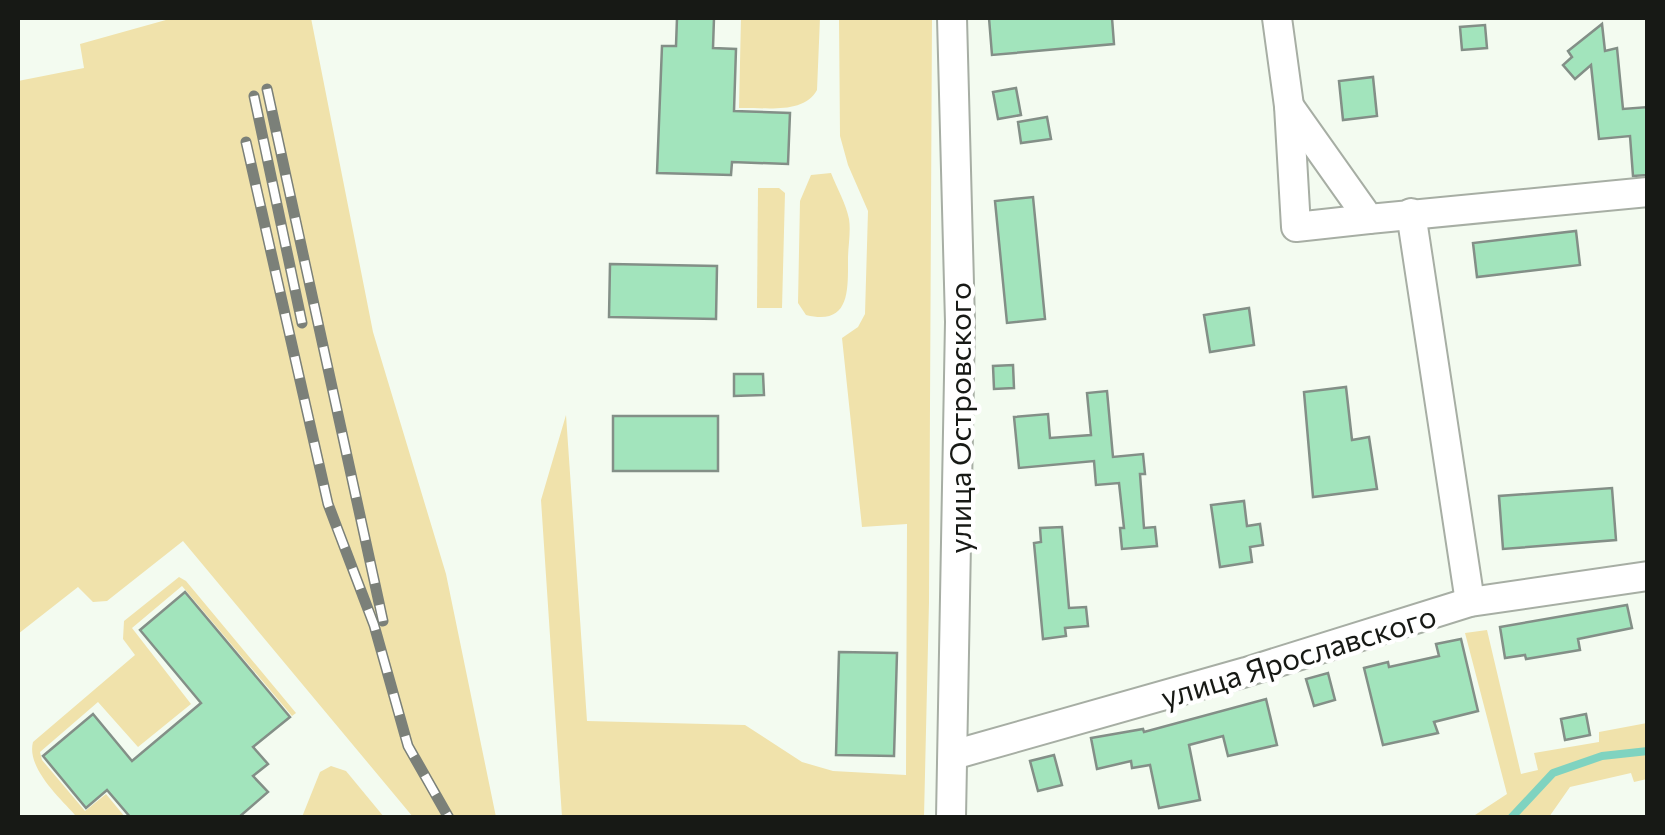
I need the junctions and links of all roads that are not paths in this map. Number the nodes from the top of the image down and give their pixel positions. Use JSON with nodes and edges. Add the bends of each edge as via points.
{"nodes":[{"id":1,"x":952,"y":18,"type":"edge"},
{"id":2,"x":1276,"y":18,"type":"edge"},
{"id":3,"x":1288,"y":106,"type":"junction"},
{"id":4,"x":1648,"y":192,"type":"edge"},
{"id":5,"x":1411,"y":214,"type":"junction"},
{"id":6,"x":1370,"y":218,"type":"junction"},
{"id":7,"x":1648,"y":576,"type":"edge"},
{"id":8,"x":1470,"y":602,"type":"junction"},
{"id":9,"x":954,"y":755,"type":"junction"},
{"id":10,"x":951,"y":818,"type":"edge"}],
"edges":[{"from":1,"to":9,"type":"street","name":"улица Островского","via":[[960,322]]},
{"from":2,"to":3,"type":"street"},
{"from":3,"to":6,"type":"street"},
{"from":3,"to":6,"type":"street","via":[[1296,227]]},
{"from":4,"to":5,"type":"street"},
{"from":5,"to":6,"type":"street"},
{"from":5,"to":8,"type":"street"},
{"from":7,"to":8,"type":"street","name":"улица Ярославского"},
{"from":8,"to":9,"type":"street","name":"улица Ярославского"},
{"from":9,"to":10,"type":"street","name":"улица Островского"}]}
